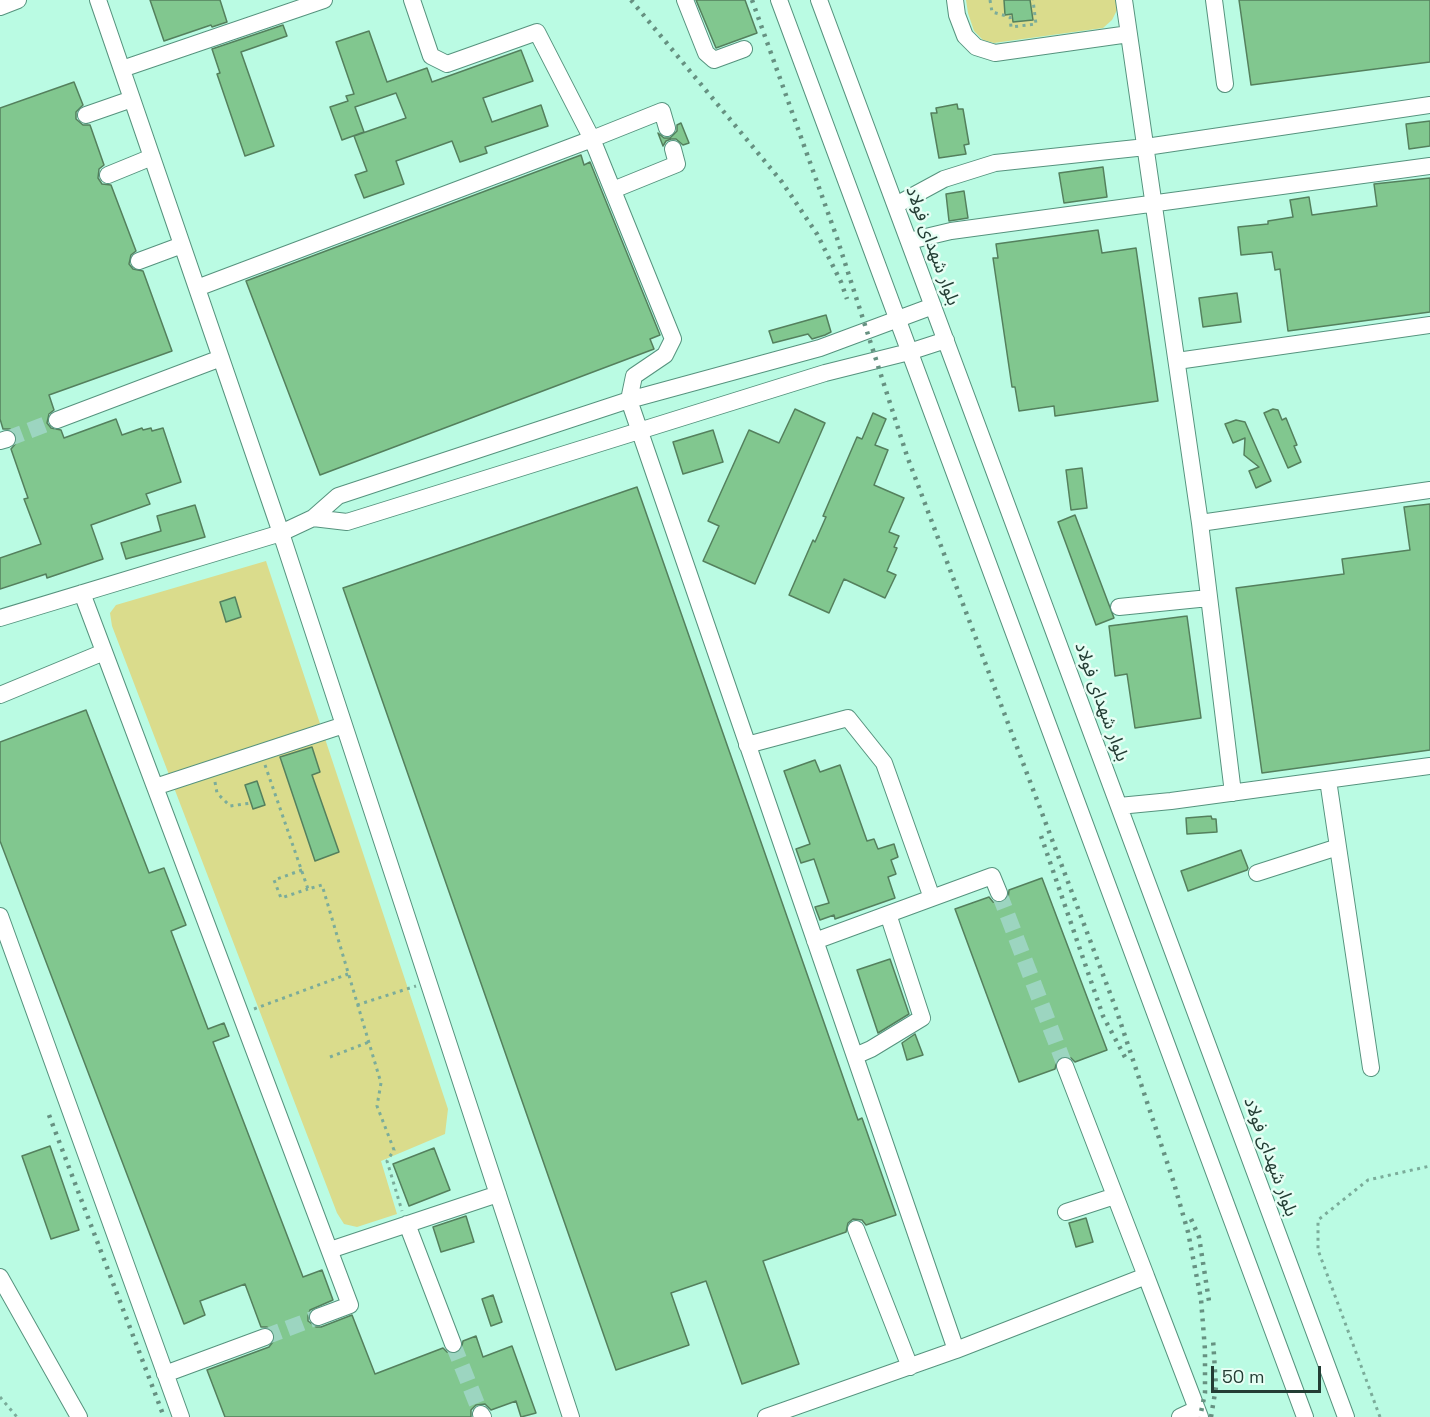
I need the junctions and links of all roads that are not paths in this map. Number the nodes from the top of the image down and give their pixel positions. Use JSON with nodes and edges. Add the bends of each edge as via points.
{"nodes":[{"id":1,"x":18,"y":0,"type":"edge"},
{"id":2,"x":98,"y":0,"type":"edge"},
{"id":3,"x":324,"y":0,"type":"edge"},
{"id":4,"x":412,"y":0,"type":"edge"},
{"id":5,"x":686,"y":0,"type":"edge"},
{"id":6,"x":778,"y":0,"type":"edge"},
{"id":7,"x":819,"y":0,"type":"edge"},
{"id":8,"x":955,"y":0,"type":"edge"},
{"id":9,"x":1124,"y":0,"type":"edge"},
{"id":10,"x":1214,"y":0,"type":"edge"},
{"id":11,"x":0,"y":7,"type":"edge"},
{"id":12,"x":1129,"y":34,"type":"junction"},
{"id":13,"x":744,"y":49,"type":"dead end"},
{"id":14,"x":122,"y":69,"type":"junction"},
{"id":15,"x":1225,"y":84,"type":"dead end"},
{"id":16,"x":132,"y":99,"type":"junction"},
{"id":17,"x":1430,"y":105,"type":"edge"},
{"id":18,"x":86,"y":116,"type":"dead end"},
{"id":19,"x":667,"y":128,"type":"dead end"},
{"id":20,"x":592,"y":139,"type":"junction"},
{"id":21,"x":1146,"y":147,"type":"junction"},
{"id":22,"x":673,"y":149,"type":"dead end"},
{"id":23,"x":152,"y":158,"type":"junction"},
{"id":24,"x":1430,"y":166,"type":"edge"},
{"id":25,"x":108,"y":175,"type":"dead end"},
{"id":26,"x":613,"y":190,"type":"junction"},
{"id":27,"x":1154,"y":204,"type":"junction"},
{"id":28,"x":896,"y":205,"type":"junction"},
{"id":29,"x":909,"y":241,"type":"junction"},
{"id":30,"x":182,"y":245,"type":"junction"},
{"id":31,"x":139,"y":261,"type":"dead end"},
{"id":32,"x":197,"y":288,"type":"junction"},
{"id":33,"x":933,"y":306,"type":"junction"},
{"id":34,"x":897,"y":320,"type":"junction"},
{"id":35,"x":1430,"y":325,"type":"edge"},
{"id":36,"x":946,"y":340,"type":"junction"},
{"id":37,"x":909,"y":352,"type":"junction"},
{"id":38,"x":221,"y":358,"type":"junction"},
{"id":39,"x":1177,"y":361,"type":"junction"},
{"id":40,"x":629,"y":400,"type":"junction"},
{"id":41,"x":57,"y":420,"type":"tunnel mouth"},
{"id":42,"x":639,"y":431,"type":"junction"},
{"id":43,"x":1430,"y":490,"type":"edge"},
{"id":44,"x":313,"y":518,"type":"junction"},
{"id":45,"x":1200,"y":523,"type":"junction"},
{"id":46,"x":281,"y":532,"type":"junction"},
{"id":47,"x":82,"y":593,"type":"junction"},
{"id":48,"x":1209,"y":598,"type":"junction"},
{"id":49,"x":1119,"y":607,"type":"dead end"},
{"id":50,"x":0,"y":618,"type":"edge"},
{"id":51,"x":104,"y":652,"type":"junction"},
{"id":52,"x":0,"y":695,"type":"edge"},
{"id":53,"x":344,"y":724,"type":"junction"},
{"id":54,"x":747,"y":745,"type":"junction"},
{"id":55,"x":1430,"y":766,"type":"edge"},
{"id":56,"x":1328,"y":780,"type":"junction"},
{"id":57,"x":155,"y":787,"type":"junction"},
{"id":58,"x":1233,"y":793,"type":"junction"},
{"id":59,"x":1119,"y":806,"type":"junction"},
{"id":60,"x":1338,"y":847,"type":"junction"},
{"id":61,"x":1257,"y":873,"type":"dead end"},
{"id":62,"x":999,"y":893,"type":"tunnel mouth"},
{"id":63,"x":932,"y":898,"type":"junction"},
{"id":64,"x":888,"y":914,"type":"junction"},
{"id":65,"x":0,"y":916,"type":"edge"},
{"id":66,"x":815,"y":941,"type":"junction"},
{"id":67,"x":855,"y":1056,"type":"junction"},
{"id":68,"x":1065,"y":1066,"type":"tunnel mouth"},
{"id":69,"x":1371,"y":1068,"type":"dead end"},
{"id":70,"x":498,"y":1194,"type":"junction"},
{"id":71,"x":1115,"y":1196,"type":"junction"},
{"id":72,"x":1066,"y":1212,"type":"dead end"},
{"id":73,"x":407,"y":1224,"type":"junction"},
{"id":74,"x":856,"y":1229,"type":"dead end"},
{"id":75,"x":330,"y":1250,"type":"junction"},
{"id":76,"x":1146,"y":1276,"type":"junction"},
{"id":77,"x":0,"y":1277,"type":"edge"},
{"id":78,"x":318,"y":1317,"type":"tunnel mouth"},
{"id":79,"x":265,"y":1337,"type":"tunnel mouth"},
{"id":80,"x":453,"y":1344,"type":"tunnel mouth"},
{"id":81,"x":956,"y":1350,"type":"junction"},
{"id":82,"x":910,"y":1366,"type":"junction"},
{"id":83,"x":165,"y":1374,"type":"junction"},
{"id":84,"x":1198,"y":1413,"type":"edge"},
{"id":85,"x":79,"y":1417,"type":"edge"},
{"id":86,"x":181,"y":1417,"type":"edge"},
{"id":87,"x":571,"y":1417,"type":"edge"},
{"id":88,"x":766,"y":1417,"type":"edge"},
{"id":89,"x":1180,"y":1417,"type":"edge"},
{"id":90,"x":1305,"y":1417,"type":"edge"},
{"id":91,"x":1346,"y":1417,"type":"edge"}],
"edges":[{"from":1,"to":11,"type":"street"},
{"from":2,"to":14,"type":"street"},
{"from":3,"to":14,"type":"street"},
{"from":4,"to":20,"type":"street","via":[[431,56],[447,64],[537,32]]},
{"from":5,"to":13,"type":"street","via":[[705,53],[714,60]]},
{"from":6,"to":34,"type":"street"},
{"from":7,"to":28,"type":"street","name":"بلوار شهدای فولاد"},
{"from":8,"to":12,"type":"street","via":[[965,36],[976,48],[995,53]]},
{"from":9,"to":12,"type":"street"},
{"from":10,"to":15,"type":"street"},
{"from":12,"to":21,"type":"street"},
{"from":14,"to":16,"type":"street"},
{"from":16,"to":18,"type":"street"},
{"from":16,"to":23,"type":"street"},
{"from":17,"to":21,"type":"street"},
{"from":19,"to":20,"type":"street","via":[[662,111]]},
{"from":20,"to":26,"type":"street"},
{"from":20,"to":32,"type":"street"},
{"from":21,"to":27,"type":"street"},
{"from":21,"to":28,"type":"street","via":[[995,163],[944,179]]},
{"from":22,"to":26,"type":"street","via":[[677,164]]},
{"from":23,"to":25,"type":"street"},
{"from":23,"to":30,"type":"street"},
{"from":24,"to":27,"type":"street"},
{"from":26,"to":40,"type":"street","via":[[673,339],[665,355],[634,376]]},
{"from":27,"to":29,"type":"street","via":[[951,231]]},
{"from":27,"to":39,"type":"street"},
{"from":28,"to":29,"type":"street","name":"بلوار شهدای فولاد"},
{"from":29,"to":33,"type":"street","name":"بلوار شهدای فولاد"},
{"from":30,"to":31,"type":"street"},
{"from":30,"to":32,"type":"street"},
{"from":32,"to":38,"type":"street"},
{"from":33,"to":34,"type":"street"},
{"from":33,"to":36,"type":"street","name":"بلوار شهدای فولاد"},
{"from":34,"to":37,"type":"street"},
{"from":34,"to":40,"type":"street","via":[[820,348]]},
{"from":35,"to":39,"type":"street"},
{"from":36,"to":37,"type":"street"},
{"from":36,"to":59,"type":"street","name":"بلوار شهدای فولاد"},
{"from":37,"to":42,"type":"street","via":[[825,373]]},
{"from":37,"to":90,"type":"street"},
{"from":38,"to":41,"type":"street"},
{"from":38,"to":46,"type":"street"},
{"from":39,"to":45,"type":"street"},
{"from":40,"to":42,"type":"street"},
{"from":40,"to":44,"type":"street","via":[[338,496]]},
{"from":42,"to":44,"type":"street","via":[[347,522]]},
{"from":42,"to":54,"type":"street"},
{"from":43,"to":45,"type":"street"},
{"from":44,"to":46,"type":"street"},
{"from":45,"to":48,"type":"street"},
{"from":46,"to":47,"type":"street"},
{"from":46,"to":53,"type":"street"},
{"from":47,"to":50,"type":"street"},
{"from":47,"to":51,"type":"street"},
{"from":48,"to":49,"type":"street"},
{"from":48,"to":58,"type":"street"},
{"from":51,"to":52,"type":"street"},
{"from":51,"to":57,"type":"street"},
{"from":53,"to":57,"type":"street"},
{"from":53,"to":70,"type":"street"},
{"from":54,"to":63,"type":"street","via":[[848,718],[884,763]]},
{"from":54,"to":66,"type":"street"},
{"from":55,"to":56,"type":"street"},
{"from":56,"to":58,"type":"street"},
{"from":56,"to":60,"type":"street"},
{"from":57,"to":75,"type":"street"},
{"from":58,"to":59,"type":"street"},
{"from":59,"to":91,"type":"street","name":"بلوار شهدای فولاد"},
{"from":60,"to":61,"type":"street"},
{"from":60,"to":69,"type":"street"},
{"from":62,"to":63,"type":"street","via":[[992,876]]},
{"from":63,"to":64,"type":"street"},
{"from":64,"to":66,"type":"street"},
{"from":64,"to":67,"type":"street","via":[[922,1018]]},
{"from":65,"to":83,"type":"street"},
{"from":66,"to":67,"type":"street"},
{"from":67,"to":81,"type":"street"},
{"from":68,"to":71,"type":"street"},
{"from":70,"to":73,"type":"street"},
{"from":70,"to":87,"type":"street"},
{"from":71,"to":72,"type":"street"},
{"from":71,"to":76,"type":"street"},
{"from":73,"to":75,"type":"street"},
{"from":73,"to":80,"type":"street"},
{"from":74,"to":82,"type":"street"},
{"from":75,"to":78,"type":"street","via":[[350,1305]]},
{"from":76,"to":81,"type":"street"},
{"from":76,"to":84,"type":"street"},
{"from":77,"to":85,"type":"street"},
{"from":79,"to":83,"type":"street"},
{"from":81,"to":82,"type":"street"},
{"from":82,"to":88,"type":"street"},
{"from":83,"to":86,"type":"street"},
{"from":84,"to":89,"type":"street"}]}
